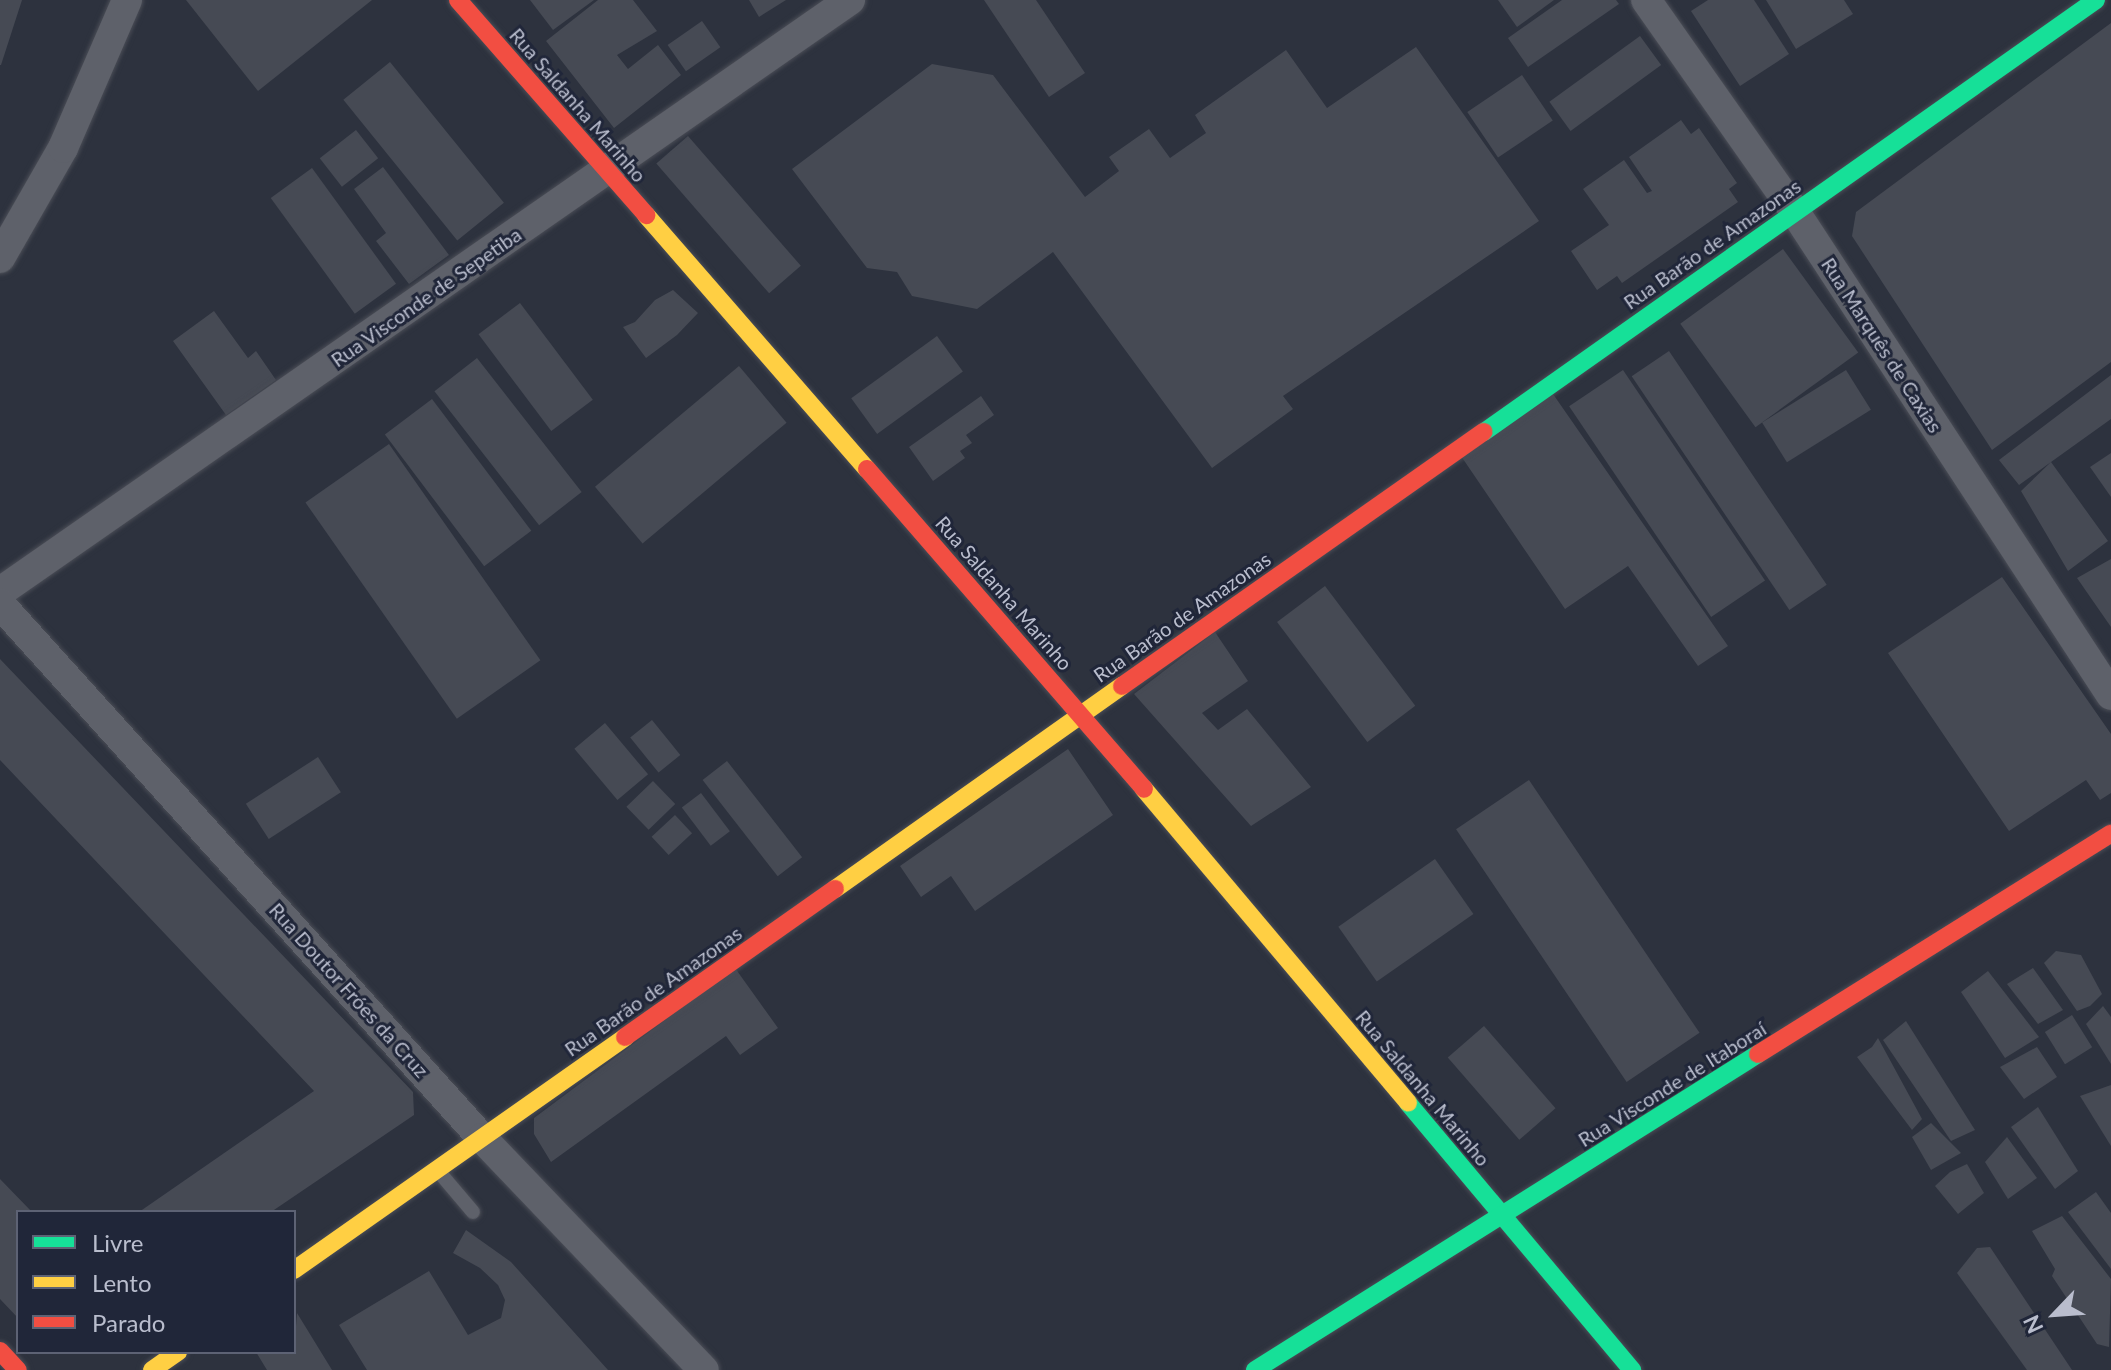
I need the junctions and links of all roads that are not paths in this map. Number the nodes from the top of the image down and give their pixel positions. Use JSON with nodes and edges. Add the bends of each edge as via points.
{"nodes":[{"id":1,"x":127,"y":0,"type":"edge"},
{"id":2,"x":458,"y":0,"type":"edge"},
{"id":3,"x":850,"y":0,"type":"edge"},
{"id":4,"x":1646,"y":0,"type":"edge"},
{"id":5,"x":2096,"y":0,"type":"edge"},
{"id":6,"x":608,"y":171,"type":"junction"},
{"id":7,"x":1795,"y":212,"type":"junction"},
{"id":8,"x":0,"y":258,"type":"edge"},
{"id":9,"x":0,"y":592,"type":"edge"},
{"id":10,"x":0,"y":604,"type":"edge"},
{"id":11,"x":2111,"y":695,"type":"edge"},
{"id":12,"x":1082,"y":715,"type":"junction"},
{"id":13,"x":2111,"y":833,"type":"edge"},
{"id":14,"x":482,"y":1138,"type":"junction"},
{"id":15,"x":437,"y":1169,"type":"junction"},
{"id":16,"x":473,"y":1212,"type":"dead end"},
{"id":17,"x":1502,"y":1217,"type":"junction"},
{"id":18,"x":313,"y":1257,"type":"junction"},
{"id":19,"x":296,"y":1269,"type":"edge"},
{"id":20,"x":321,"y":1276,"type":"dead end"},
{"id":21,"x":0,"y":1351,"type":"edge"},
{"id":22,"x":175,"y":1354,"type":"edge"},
{"id":23,"x":18,"y":1370,"type":"edge"},
{"id":24,"x":152,"y":1370,"type":"edge"},
{"id":25,"x":704,"y":1370,"type":"edge"},
{"id":26,"x":1255,"y":1370,"type":"edge"},
{"id":27,"x":1632,"y":1370,"type":"edge"}],
"edges":[{"from":1,"to":8,"type":"street","via":[[63,148]]},
{"from":2,"to":6,"type":"main road","name":"Rua Saldanha Marinho"},
{"from":3,"to":6,"type":"street","name":"Rua Visconde de Sepetiba"},
{"from":4,"to":7,"type":"street","name":"Rua Marquês de Caxias"},
{"from":5,"to":7,"type":"main road","name":"Rua Barão de Amazonas"},
{"from":6,"to":9,"type":"street","name":"Rua Visconde de Sepetiba"},
{"from":6,"to":12,"type":"main road","name":"Rua Saldanha Marinho"},
{"from":7,"to":11,"type":"street","name":"Rua Marquês de Caxias"},
{"from":7,"to":12,"type":"main road","name":"Rua Barão de Amazonas"},
{"from":10,"to":14,"type":"street","name":"Rua Doutor Fróes da Cruz"},
{"from":12,"to":14,"type":"main road","name":"Rua Barão de Amazonas"},
{"from":12,"to":17,"type":"main road","name":"Rua Saldanha Marinho"},
{"from":13,"to":17,"type":"main road","name":"Rua Visconde de Itaboraí"},
{"from":14,"to":15,"type":"main road","name":"Rua Barão de Amazonas"},
{"from":14,"to":25,"type":"street","name":"Rua Doutor Fróes da Cruz"},
{"from":15,"to":16,"type":"lane"},
{"from":15,"to":18,"type":"main road","name":"Rua Barão de Amazonas"},
{"from":17,"to":26,"type":"main road","name":"Rua Visconde de Itaboraí"},
{"from":17,"to":27,"type":"main road","name":"Rua Saldanha Marinho"},
{"from":18,"to":19,"type":"main road","name":"Rua Barão de Amazonas"},
{"from":18,"to":20,"type":"lane"},
{"from":21,"to":23,"type":"main road"},
{"from":22,"to":24,"type":"main road"}]}
